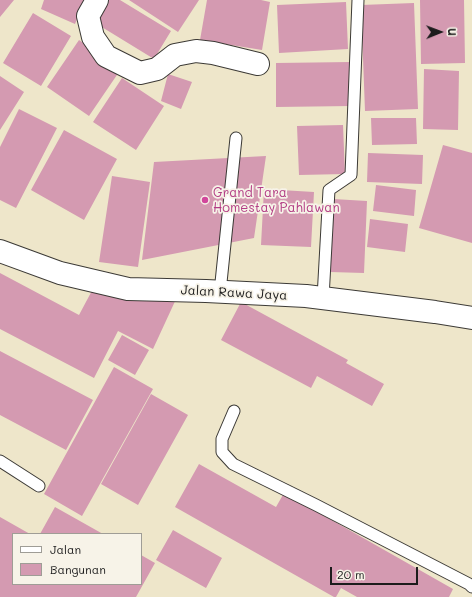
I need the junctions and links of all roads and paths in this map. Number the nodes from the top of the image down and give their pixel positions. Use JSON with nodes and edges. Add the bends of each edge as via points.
{"nodes":[{"id":1,"x":97,"y":0,"type":"edge"},
{"id":2,"x":358,"y":0,"type":"edge"},
{"id":3,"x":258,"y":64,"type":"dead end"},
{"id":4,"x":236,"y":138,"type":"dead end"},
{"id":5,"x":0,"y":251,"type":"edge"},
{"id":6,"x":220,"y":292,"type":"junction"},
{"id":7,"x":323,"y":298,"type":"junction"},
{"id":8,"x":472,"y":318,"type":"edge"},
{"id":9,"x":234,"y":411,"type":"dead end"},
{"id":10,"x":0,"y":461,"type":"edge"},
{"id":11,"x":39,"y":486,"type":"dead end"},
{"id":12,"x":472,"y":587,"type":"edge"}],
"edges":[{"from":1,"to":3,"type":"street","via":[[88,16],[93,37],[106,56],[140,74],[157,69],[175,55],[196,51]]},
{"from":2,"to":7,"type":"lane","via":[[351,175],[329,190]]},
{"from":4,"to":6,"type":"lane"},
{"from":5,"to":6,"type":"street","name":"Jalan Rawa Jaya","via":[[60,273],[128,289]]},
{"from":6,"to":7,"type":"street","name":"Jalan Rawa Jaya"},
{"from":7,"to":8,"type":"street","name":"Jalan Rawa Jaya"},
{"from":9,"to":12,"type":"lane","via":[[222,439],[222,452],[232,464],[323,508]]},
{"from":10,"to":11,"type":"lane"}]}
